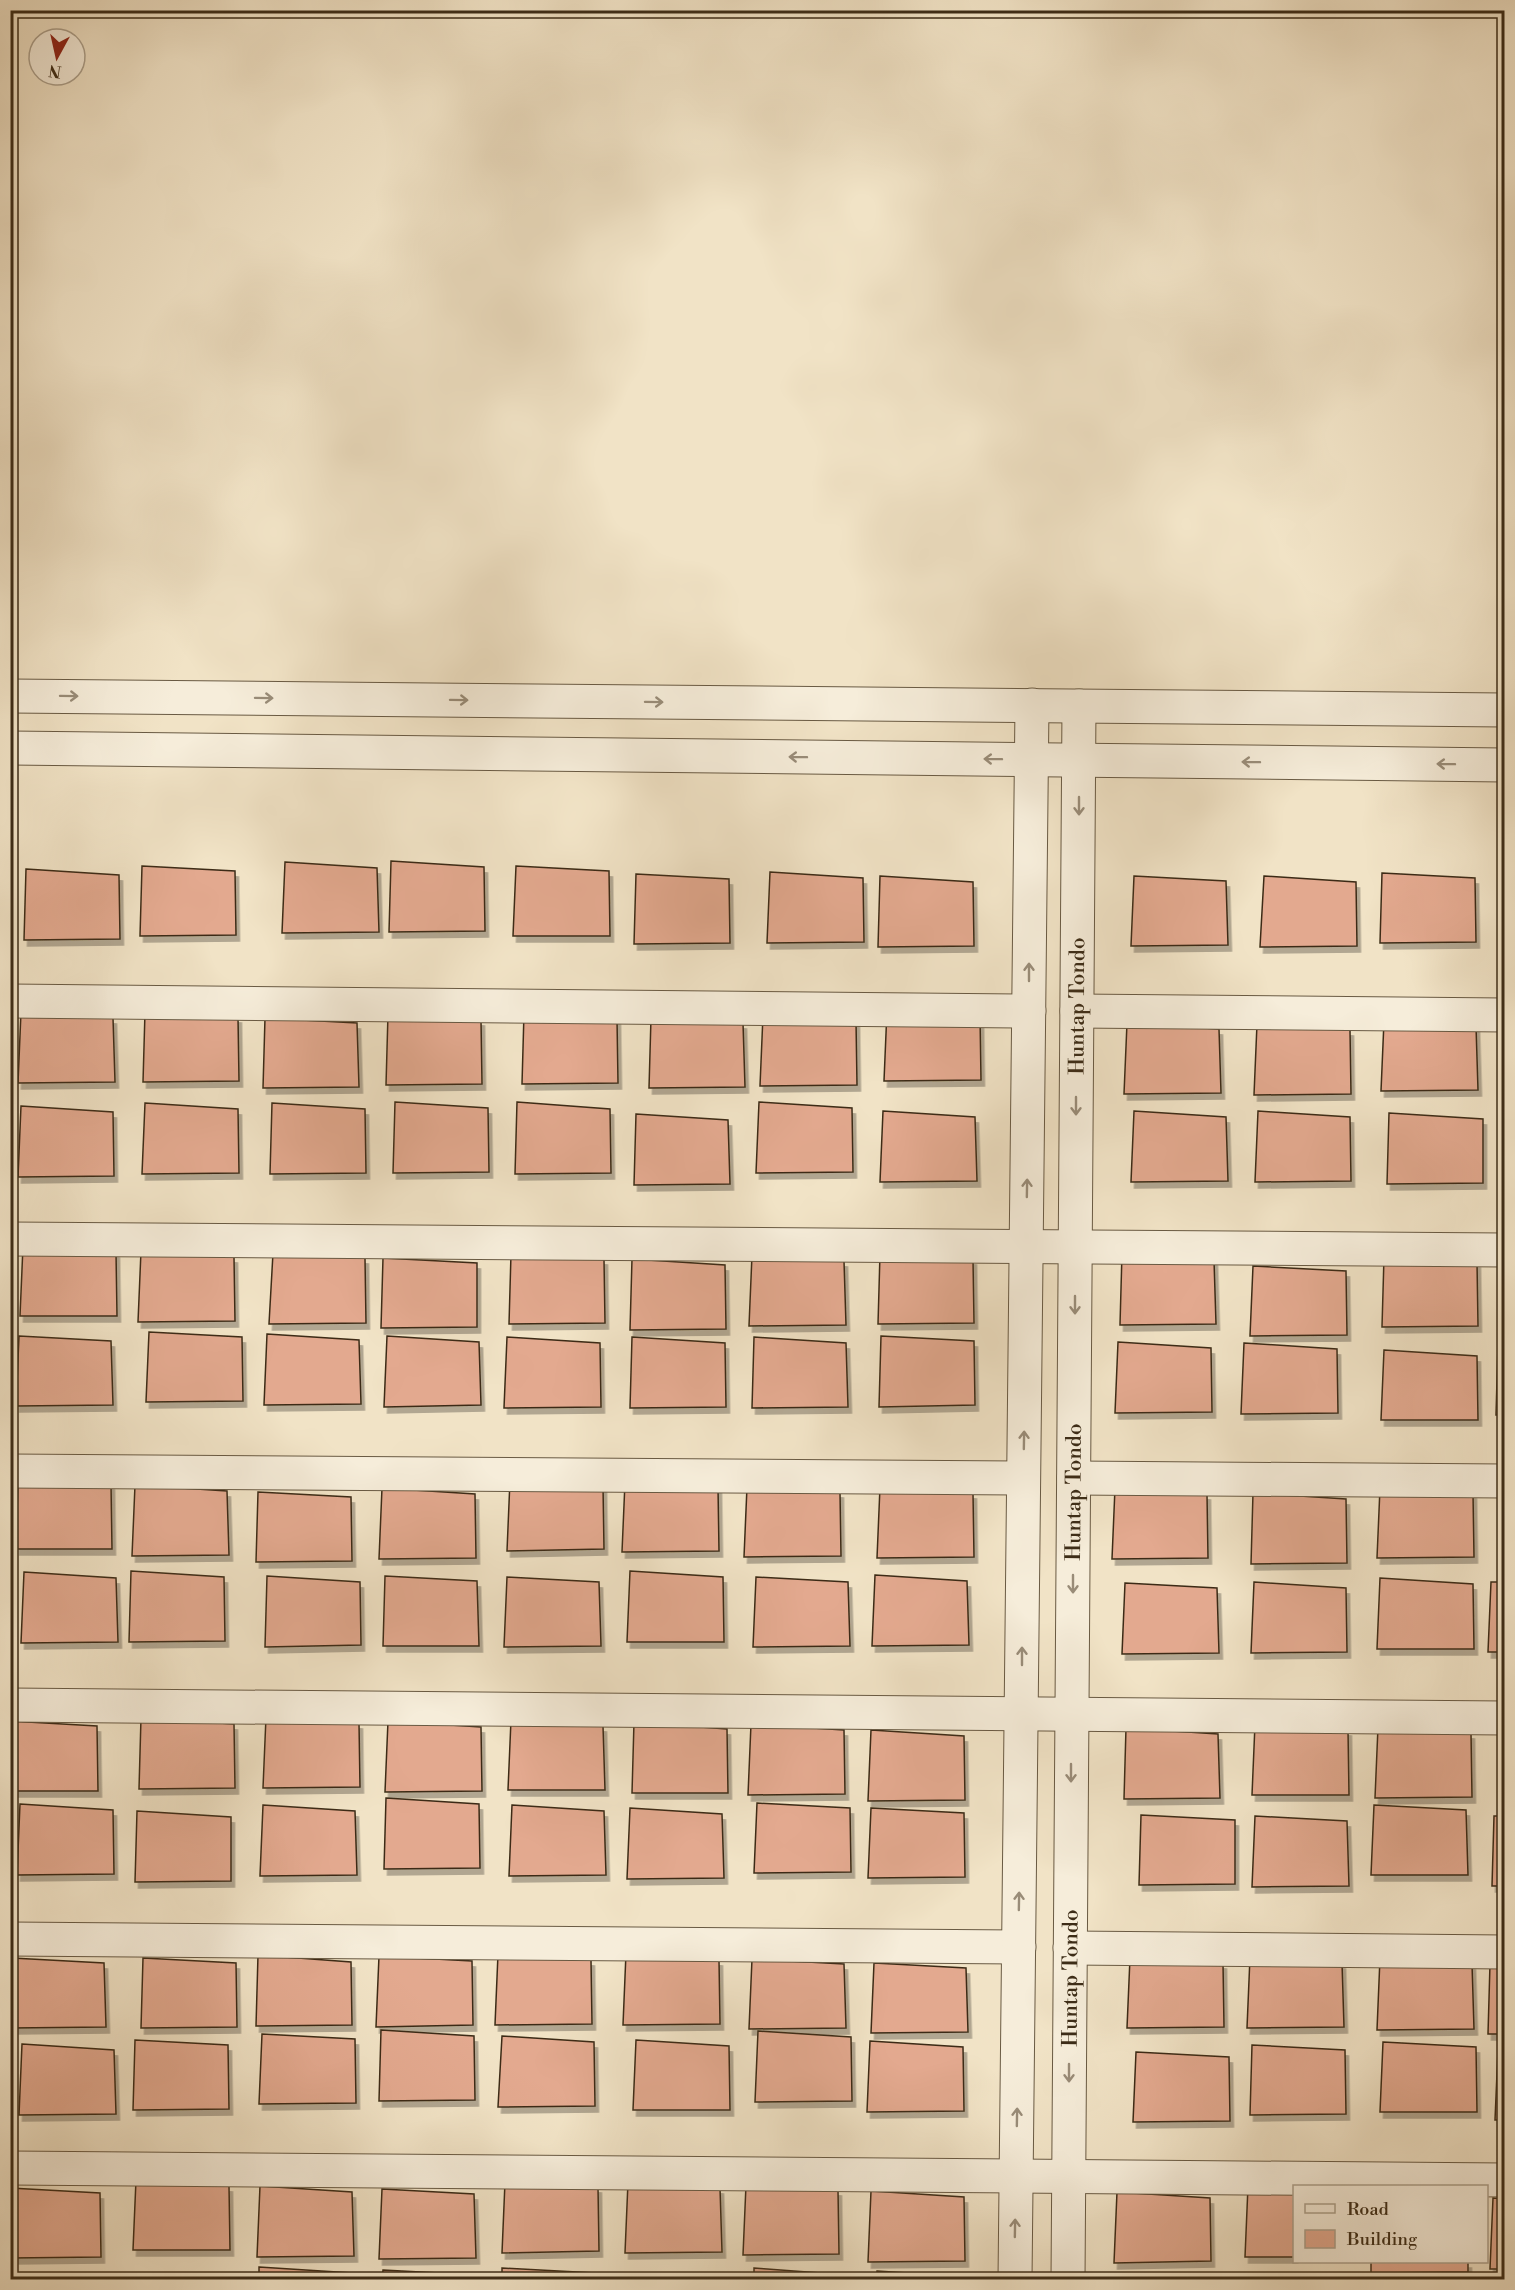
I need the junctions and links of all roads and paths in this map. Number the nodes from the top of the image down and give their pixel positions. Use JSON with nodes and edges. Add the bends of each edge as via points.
{"nodes":[{"id":1,"x":10,"y":696,"type":"edge"},
{"id":2,"x":1032,"y":705,"type":"junction"},
{"id":3,"x":1079,"y":706,"type":"junction"},
{"id":4,"x":1504,"y":710,"type":"edge"},
{"id":5,"x":10,"y":748,"type":"edge"},
{"id":6,"x":1031,"y":760,"type":"junction"},
{"id":7,"x":1079,"y":760,"type":"junction"},
{"id":8,"x":1504,"y":765,"type":"edge"},
{"id":9,"x":10,"y":1001,"type":"edge"},
{"id":10,"x":1029,"y":1011,"type":"junction"},
{"id":11,"x":1077,"y":1011,"type":"junction"},
{"id":12,"x":1504,"y":1015,"type":"edge"},
{"id":13,"x":10,"y":1239,"type":"edge"},
{"id":14,"x":1026,"y":1247,"type":"junction"},
{"id":15,"x":1075,"y":1247,"type":"junction"},
{"id":16,"x":1504,"y":1250,"type":"edge"},
{"id":17,"x":10,"y":1471,"type":"edge"},
{"id":18,"x":1023,"y":1478,"type":"junction"},
{"id":19,"x":1074,"y":1478,"type":"junction"},
{"id":20,"x":1504,"y":1481,"type":"edge"},
{"id":21,"x":10,"y":1705,"type":"edge"},
{"id":22,"x":1021,"y":1714,"type":"junction"},
{"id":23,"x":1072,"y":1714,"type":"junction"},
{"id":24,"x":1504,"y":1718,"type":"edge"},
{"id":25,"x":10,"y":1938,"type":"edge"},
{"id":26,"x":1019,"y":1947,"type":"junction"},
{"id":27,"x":1070,"y":1948,"type":"junction"},
{"id":28,"x":1504,"y":1952,"type":"edge"},
{"id":29,"x":10,"y":2168,"type":"edge"},
{"id":30,"x":1016,"y":2176,"type":"junction"},
{"id":31,"x":1068,"y":2176,"type":"junction"},
{"id":32,"x":1504,"y":2180,"type":"edge"},
{"id":33,"x":1015,"y":2280,"type":"edge"},
{"id":34,"x":1068,"y":2280,"type":"edge"}],
"edges":[{"from":1,"to":2,"type":"street","one_way":true},
{"from":2,"to":3,"type":"street"},
{"from":2,"to":6,"type":"street"},
{"from":3,"to":4,"type":"street"},
{"from":3,"to":7,"type":"street","name":"Huntap Tondo"},
{"from":6,"to":5,"type":"street","one_way":true},
{"from":6,"to":7,"type":"street"},
{"from":10,"to":6,"type":"street","one_way":true},
{"from":8,"to":7,"type":"street","one_way":true},
{"from":7,"to":11,"type":"street","name":"Huntap Tondo","one_way":true},
{"from":9,"to":10,"type":"street"},
{"from":14,"to":10,"type":"street","one_way":true},
{"from":11,"to":12,"type":"street"},
{"from":11,"to":15,"type":"street","name":"Huntap Tondo","one_way":true},
{"from":13,"to":14,"type":"street"},
{"from":14,"to":15,"type":"street"},
{"from":18,"to":14,"type":"street","one_way":true},
{"from":15,"to":16,"type":"street"},
{"from":15,"to":19,"type":"street","name":"Huntap Tondo","one_way":true},
{"from":17,"to":18,"type":"street"},
{"from":22,"to":18,"type":"street","one_way":true},
{"from":19,"to":20,"type":"street"},
{"from":19,"to":23,"type":"street","name":"Huntap Tondo","one_way":true},
{"from":21,"to":22,"type":"street"},
{"from":22,"to":23,"type":"street"},
{"from":26,"to":22,"type":"street","one_way":true},
{"from":23,"to":24,"type":"street"},
{"from":23,"to":27,"type":"street","name":"Huntap Tondo","one_way":true},
{"from":25,"to":26,"type":"street"},
{"from":30,"to":26,"type":"street","one_way":true},
{"from":27,"to":28,"type":"street"},
{"from":27,"to":31,"type":"street","name":"Huntap Tondo","one_way":true},
{"from":29,"to":30,"type":"street"},
{"from":30,"to":31,"type":"street"},
{"from":33,"to":30,"type":"street","one_way":true},
{"from":31,"to":32,"type":"street"},
{"from":31,"to":34,"type":"street","name":"Huntap Tondo"}]}
